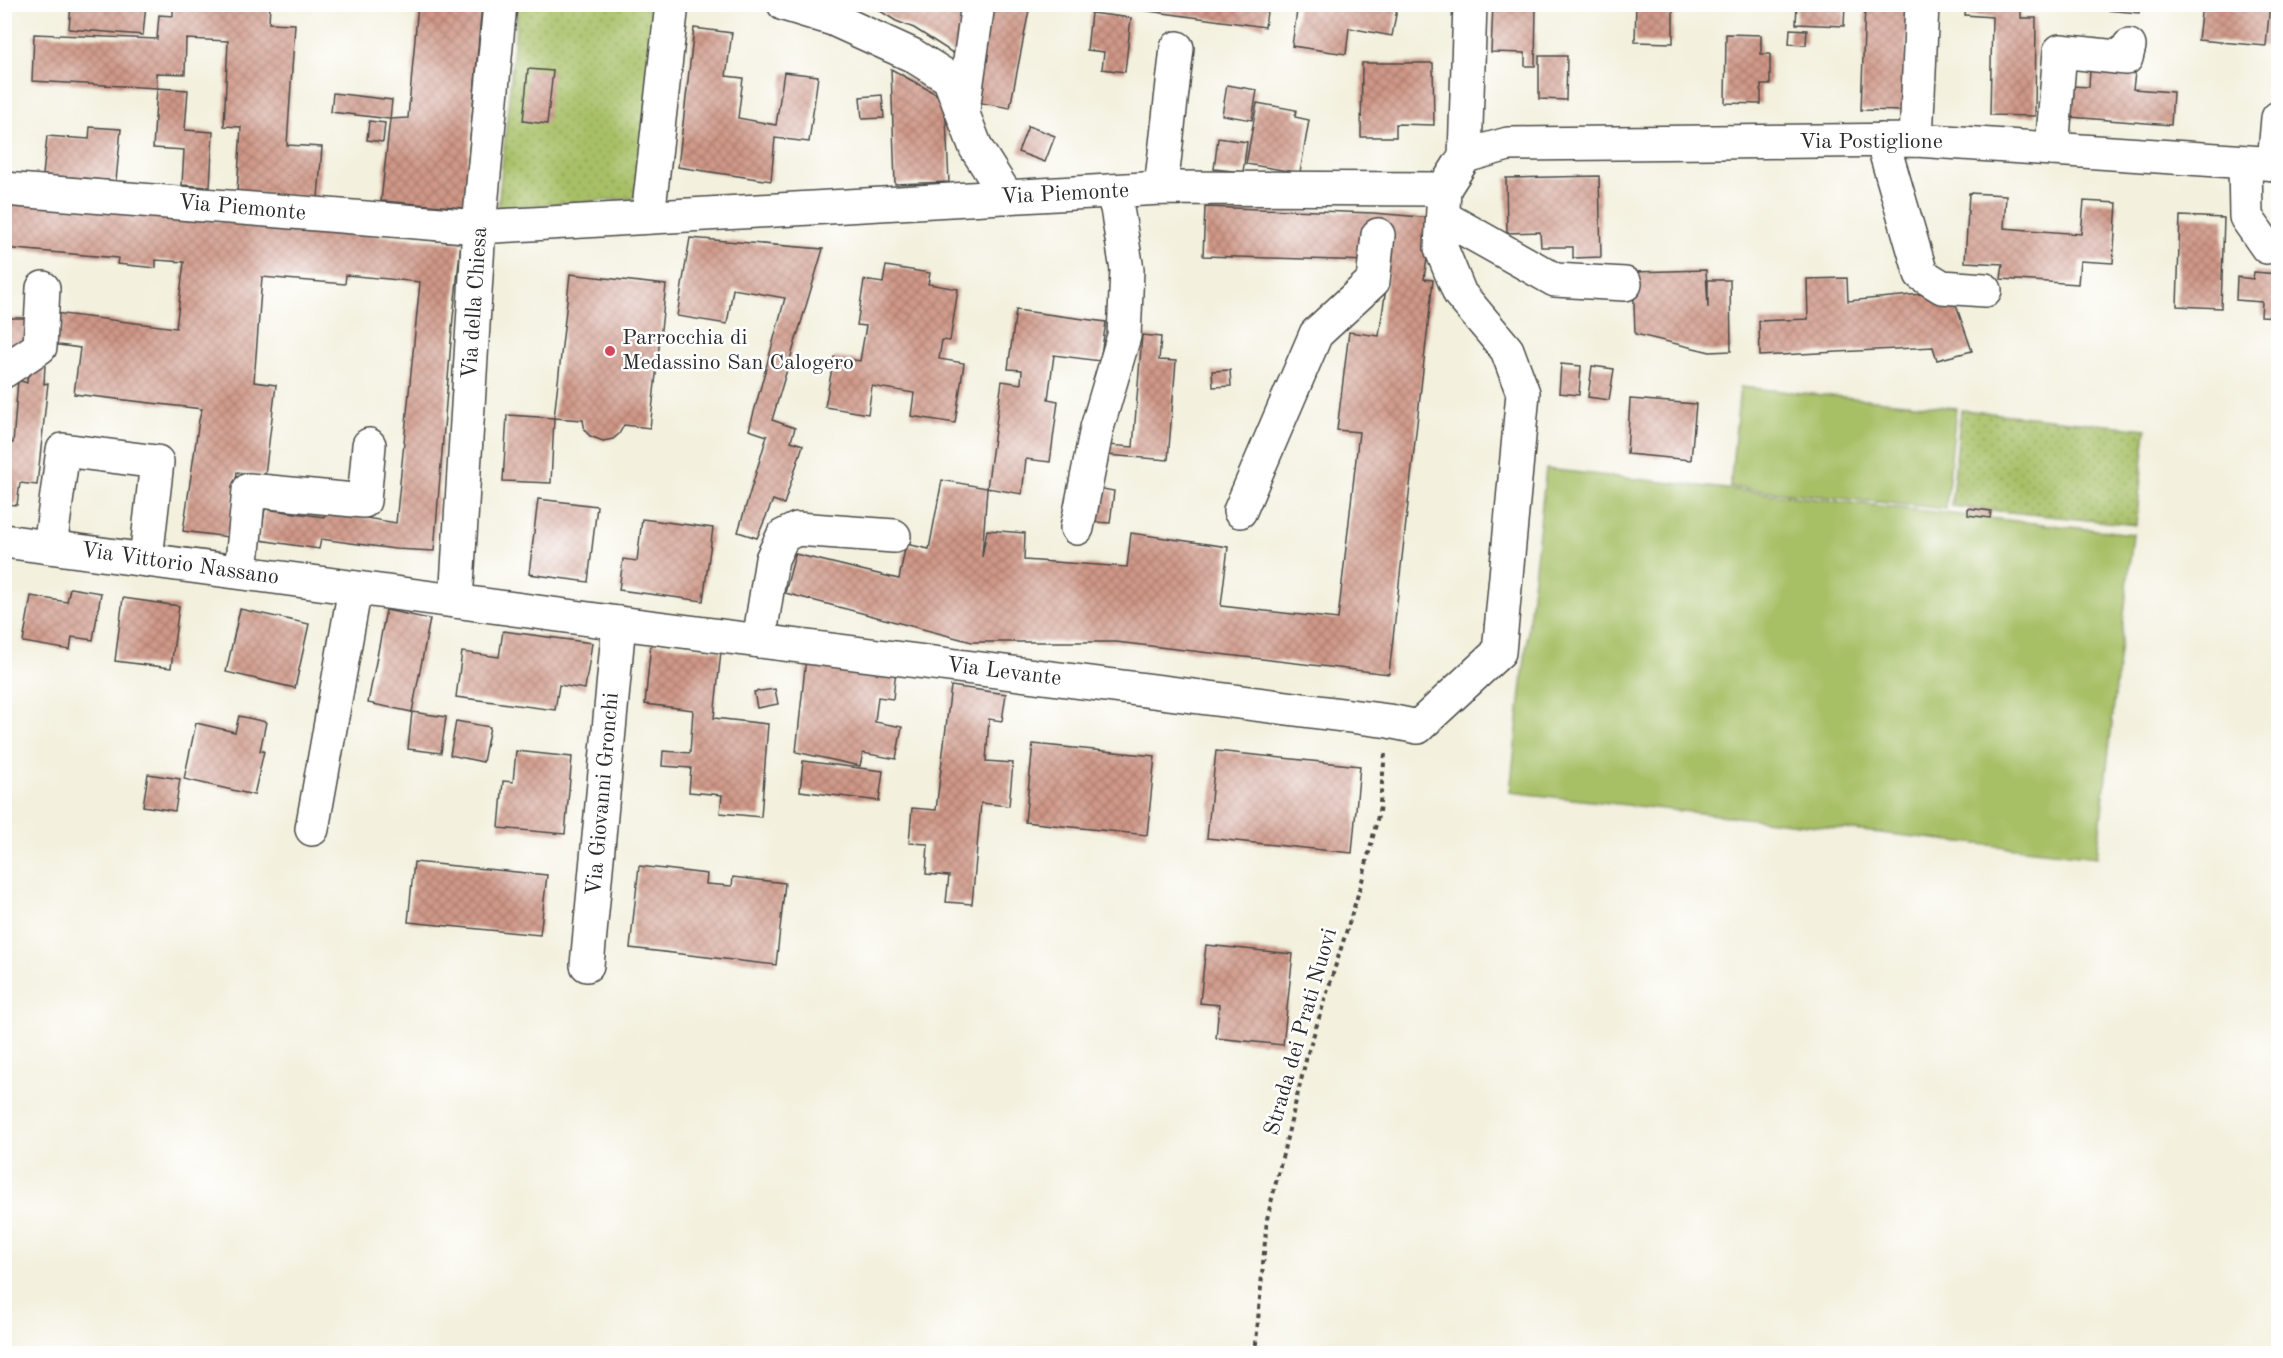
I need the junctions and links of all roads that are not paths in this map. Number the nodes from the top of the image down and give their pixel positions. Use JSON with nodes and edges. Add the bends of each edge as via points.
{"nodes":[{"id":1,"x":500,"y":4,"type":"edge"},
{"id":2,"x":672,"y":4,"type":"edge"},
{"id":3,"x":784,"y":4,"type":"edge"},
{"id":4,"x":978,"y":4,"type":"edge"},
{"id":5,"x":1470,"y":4,"type":"edge"},
{"id":6,"x":1922,"y":4,"type":"edge"},
{"id":7,"x":2129,"y":46,"type":"dead end"},
{"id":8,"x":1177,"y":48,"type":"dead end"},
{"id":9,"x":963,"y":111,"type":"junction"},
{"id":10,"x":2278,"y":118,"type":"edge"},
{"id":11,"x":1916,"y":140,"type":"junction"},
{"id":12,"x":1882,"y":141,"type":"junction"},
{"id":13,"x":2052,"y":149,"type":"junction"},
{"id":14,"x":1465,"y":156,"type":"junction"},
{"id":15,"x":2266,"y":163,"type":"edge"},
{"id":16,"x":1161,"y":188,"type":"junction"},
{"id":17,"x":4,"y":189,"type":"edge"},
{"id":18,"x":1111,"y":191,"type":"junction"},
{"id":19,"x":1007,"y":197,"type":"junction"},
{"id":20,"x":1444,"y":203,"type":"junction"},
{"id":21,"x":1381,"y":212,"type":"junction"},
{"id":22,"x":648,"y":217,"type":"junction"},
{"id":23,"x":479,"y":227,"type":"junction"},
{"id":24,"x":2267,"y":247,"type":"dead end"},
{"id":25,"x":1625,"y":284,"type":"dead end"},
{"id":26,"x":43,"y":288,"type":"dead end"},
{"id":27,"x":1985,"y":290,"type":"dead end"},
{"id":28,"x":4,"y":370,"type":"edge"},
{"id":29,"x":369,"y":445,"type":"dead end"},
{"id":30,"x":1240,"y":512,"type":"dead end"},
{"id":31,"x":1077,"y":528,"type":"dead end"},
{"id":32,"x":894,"y":536,"type":"dead end"},
{"id":33,"x":4,"y":541,"type":"edge"},
{"id":34,"x":50,"y":547,"type":"junction"},
{"id":35,"x":146,"y":559,"type":"junction"},
{"id":36,"x":241,"y":572,"type":"junction"},
{"id":37,"x":355,"y":588,"type":"junction"},
{"id":38,"x":456,"y":601,"type":"junction"},
{"id":39,"x":619,"y":623,"type":"junction"},
{"id":40,"x":759,"y":641,"type":"junction"},
{"id":41,"x":312,"y":829,"type":"dead end"},
{"id":42,"x":587,"y":965,"type":"dead end"}],
"edges":[{"from":1,"to":23,"type":"street","name":"Via della Chiesa"},
{"from":2,"to":22,"type":"street"},
{"from":3,"to":9,"type":"street","via":[[833,19],[912,55],[949,78]]},
{"from":4,"to":9,"type":"street"},
{"from":5,"to":14,"type":"street"},
{"from":6,"to":11,"type":"street"},
{"from":7,"to":13,"type":"street","via":[[2126,57],[2060,51]]},
{"from":8,"to":16,"type":"street"},
{"from":9,"to":19,"type":"street","via":[[976,148]]},
{"from":10,"to":15,"type":"street"},
{"from":11,"to":12,"type":"street","name":"Via Postiglione"},
{"from":11,"to":13,"type":"street","name":"Via Postiglione"},
{"from":12,"to":14,"type":"street","name":"Via Postiglione","via":[[1508,144]]},
{"from":12,"to":27,"type":"street","via":[[1921,274],[1942,287]]},
{"from":13,"to":15,"type":"street","name":"Via Postiglione"},
{"from":14,"to":20,"type":"street"},
{"from":15,"to":24,"type":"street","via":[[2246,217]]},
{"from":16,"to":18,"type":"street","name":"Via Piemonte"},
{"from":16,"to":21,"type":"street","name":"Via Piemonte"},
{"from":17,"to":23,"type":"street","name":"Via Piemonte"},
{"from":18,"to":19,"type":"street","name":"Via Piemonte"},
{"from":18,"to":31,"type":"street","via":[[1127,270],[1124,336],[1097,428]]},
{"from":19,"to":22,"type":"street","name":"Via Piemonte"},
{"from":20,"to":21,"type":"street","name":"Via Piemonte"},
{"from":20,"to":25,"type":"street","via":[[1555,280]]},
{"from":20,"to":40,"type":"street","name":"Via Levante","via":[[1441,248],[1460,294],[1507,350],[1522,393],[1499,652],[1418,727]]},
{"from":21,"to":30,"type":"street","via":[[1372,281],[1316,334]]},
{"from":22,"to":23,"type":"street","name":"Via Piemonte"},
{"from":23,"to":38,"type":"street","name":"Via della Chiesa"},
{"from":26,"to":28,"type":"street","via":[[40,347]]},
{"from":29,"to":36,"type":"street","via":[[364,501],[249,490]]},
{"from":32,"to":40,"type":"street","via":[[797,530],[783,536],[772,559]]},
{"from":33,"to":34,"type":"street","name":"Via Vittorio Nassano"},
{"from":34,"to":35,"type":"street","name":"Via Vittorio Nassano"},
{"from":34,"to":35,"type":"street","via":[[63,450],[157,462]]},
{"from":35,"to":36,"type":"street","name":"Via Vittorio Nassano"},
{"from":36,"to":37,"type":"street","name":"Via Vittorio Nassano"},
{"from":37,"to":38,"type":"street","name":"Via Vittorio Nassano"},
{"from":37,"to":41,"type":"street"},
{"from":38,"to":39,"type":"street","name":"Via Vittorio Nassano"},
{"from":39,"to":40,"type":"street","name":"Via Levante"},
{"from":39,"to":42,"type":"street","name":"Via Giovanni Gronchi"}]}
